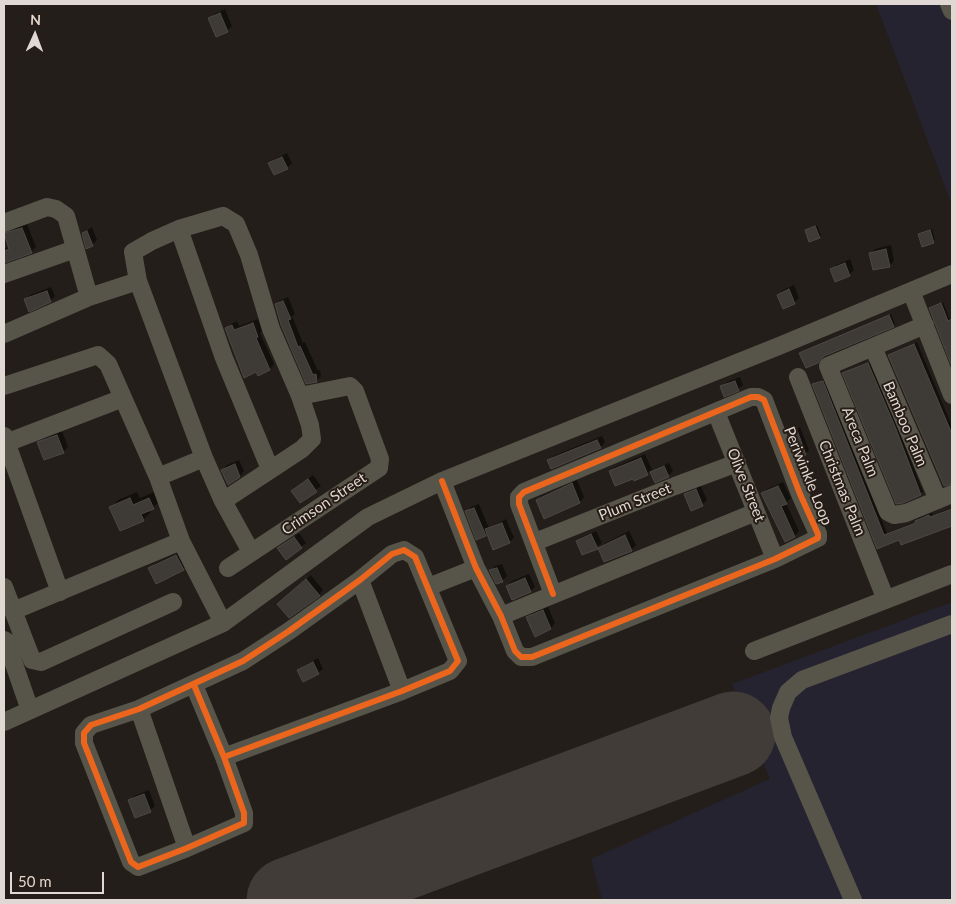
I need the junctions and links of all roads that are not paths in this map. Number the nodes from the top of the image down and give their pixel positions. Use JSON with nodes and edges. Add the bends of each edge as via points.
{"nodes":[{"id":1,"x":949,"y":4,"type":"edge"},
{"id":2,"x":952,"y":11,"type":"edge"},
{"id":3,"x":4,"y":223,"type":"edge"},
{"id":4,"x":179,"y":229,"type":"junction"},
{"id":5,"x":75,"y":249,"type":"junction"},
{"id":6,"x":4,"y":274,"type":"edge"},
{"id":7,"x":952,"y":274,"type":"edge"},
{"id":8,"x":138,"y":281,"type":"junction"},
{"id":9,"x":911,"y":291,"type":"junction"},
{"id":10,"x":90,"y":297,"type":"junction"},
{"id":11,"x":925,"y":325,"type":"junction"},
{"id":12,"x":4,"y":334,"type":"edge"},
{"id":13,"x":873,"y":347,"type":"junction"},
{"id":14,"x":798,"y":377,"type":"dead end"},
{"id":15,"x":4,"y":386,"type":"edge"},
{"id":16,"x":952,"y":395,"type":"edge"},
{"id":17,"x":300,"y":396,"type":"junction"},
{"id":18,"x":123,"y":398,"type":"junction"},
{"id":19,"x":716,"y":412,"type":"junction"},
{"id":20,"x":5,"y":440,"type":"edge"},
{"id":21,"x":204,"y":458,"type":"junction"},
{"id":22,"x":737,"y":463,"type":"junction"},
{"id":23,"x":270,"y":469,"type":"junction"},
{"id":24,"x":158,"y":477,"type":"junction"},
{"id":25,"x":442,"y":481,"type":"junction"},
{"id":26,"x":945,"y":497,"type":"edge"},
{"id":27,"x":223,"y":501,"type":"junction"},
{"id":28,"x":756,"y":512,"type":"junction"},
{"id":29,"x":182,"y":541,"type":"junction"},
{"id":30,"x":535,"y":542,"type":"junction"},
{"id":31,"x":251,"y":552,"type":"junction"},
{"id":32,"x":775,"y":559,"type":"junction"},
{"id":33,"x":228,"y":568,"type":"dead end"},
{"id":34,"x":476,"y":568,"type":"junction"},
{"id":35,"x":952,"y":574,"type":"edge"},
{"id":36,"x":360,"y":580,"type":"junction"},
{"id":37,"x":4,"y":587,"type":"edge"},
{"id":38,"x":428,"y":587,"type":"junction"},
{"id":39,"x":60,"y":592,"type":"junction"},
{"id":40,"x":553,"y":594,"type":"junction"},
{"id":41,"x":886,"y":600,"type":"junction"},
{"id":42,"x":173,"y":602,"type":"dead end"},
{"id":43,"x":13,"y":611,"type":"junction"},
{"id":44,"x":501,"y":616,"type":"junction"},
{"id":45,"x":223,"y":623,"type":"junction"},
{"id":46,"x":952,"y":624,"type":"edge"},
{"id":47,"x":4,"y":640,"type":"edge"},
{"id":48,"x":754,"y":651,"type":"dead end"},
{"id":49,"x":194,"y":685,"type":"junction"},
{"id":50,"x":402,"y":691,"type":"junction"},
{"id":51,"x":139,"y":709,"type":"junction"},
{"id":52,"x":30,"y":710,"type":"junction"},
{"id":53,"x":4,"y":722,"type":"edge"},
{"id":54,"x":224,"y":757,"type":"junction"},
{"id":55,"x":187,"y":848,"type":"junction"},
{"id":56,"x":853,"y":900,"type":"edge"}],
"edges":[{"from":1,"to":2,"type":"street"},
{"from":3,"to":5,"type":"street","via":[[47,207],[56,209],[66,216]]},
{"from":4,"to":8,"type":"street","via":[[133,252]]},
{"from":4,"to":17,"type":"street","via":[[222,216],[236,224],[249,255],[271,329]]},
{"from":4,"to":23,"type":"street","via":[[224,358]]},
{"from":5,"to":6,"type":"street"},
{"from":5,"to":10,"type":"street"},
{"from":7,"to":9,"type":"street"},
{"from":8,"to":10,"type":"street"},
{"from":8,"to":21,"type":"street"},
{"from":9,"to":11,"type":"street"},
{"from":9,"to":25,"type":"street"},
{"from":10,"to":12,"type":"street"},
{"from":11,"to":13,"type":"street"},
{"from":11,"to":16,"type":"street"},
{"from":13,"to":26,"type":"street","name":"Bamboo Palm"},
{"from":13,"to":26,"type":"street","name":"Areca Palm","via":[[828,366],[888,512],[894,515],[906,513]]},
{"from":14,"to":41,"type":"street","name":"Christmas Palm"},
{"from":15,"to":18,"type":"street","via":[[98,355],[108,364]]},
{"from":17,"to":23,"type":"street","via":[[312,439]]},
{"from":17,"to":31,"type":"street","name":"Crimson Street","via":[[350,386],[355,391],[380,459],[378,468]]},
{"from":18,"to":20,"type":"street"},
{"from":18,"to":24,"type":"street"},
{"from":19,"to":22,"type":"street","name":"Olive Street"},
{"from":19,"to":30,"type":"street","name":"Periwinkle Loop","via":[[524,492],[519,497],[519,504]]},
{"from":19,"to":32,"type":"street","name":"Periwinkle Loop","via":[[751,397],[764,400],[818,534],[818,538]]},
{"from":20,"to":39,"type":"street"},
{"from":21,"to":24,"type":"street"},
{"from":21,"to":27,"type":"street"},
{"from":22,"to":28,"type":"street","name":"Olive Street"},
{"from":22,"to":30,"type":"street","name":"Plum Street"},
{"from":23,"to":27,"type":"street"},
{"from":24,"to":29,"type":"street"},
{"from":25,"to":34,"type":"street"},
{"from":25,"to":45,"type":"street","via":[[368,517]]},
{"from":27,"to":31,"type":"street"},
{"from":28,"to":32,"type":"street","name":"Olive Street"},
{"from":28,"to":40,"type":"street"},
{"from":29,"to":39,"type":"street"},
{"from":29,"to":45,"type":"street"},
{"from":30,"to":40,"type":"street"},
{"from":31,"to":33,"type":"street","name":"Crimson Street"},
{"from":32,"to":44,"type":"street","name":"Periwinkle Loop","via":[[532,657],[521,657],[515,651]]},
{"from":34,"to":38,"type":"street"},
{"from":34,"to":44,"type":"street"},
{"from":35,"to":41,"type":"street"},
{"from":36,"to":38,"type":"street","via":[[392,554],[404,550],[415,557]]},
{"from":36,"to":49,"type":"street","via":[[243,661]]},
{"from":36,"to":50,"type":"street"},
{"from":37,"to":43,"type":"street"},
{"from":38,"to":50,"type":"street","via":[[458,661],[450,671]]},
{"from":39,"to":43,"type":"street"},
{"from":40,"to":44,"type":"street"},
{"from":41,"to":48,"type":"street"},
{"from":42,"to":43,"type":"street","via":[[41,662],[32,660]]},
{"from":45,"to":52,"type":"street"},
{"from":46,"to":56,"type":"street","via":[[802,680],[788,692],[780,708],[782,737]]},
{"from":47,"to":52,"type":"street"},
{"from":49,"to":51,"type":"street"},
{"from":49,"to":54,"type":"street"},
{"from":50,"to":54,"type":"street"},
{"from":51,"to":55,"type":"street"},
{"from":51,"to":55,"type":"street","via":[[91,726],[84,732],[84,743],[131,862],[138,867]]},
{"from":52,"to":53,"type":"street"},
{"from":54,"to":55,"type":"street","via":[[244,813],[244,823]]}]}
